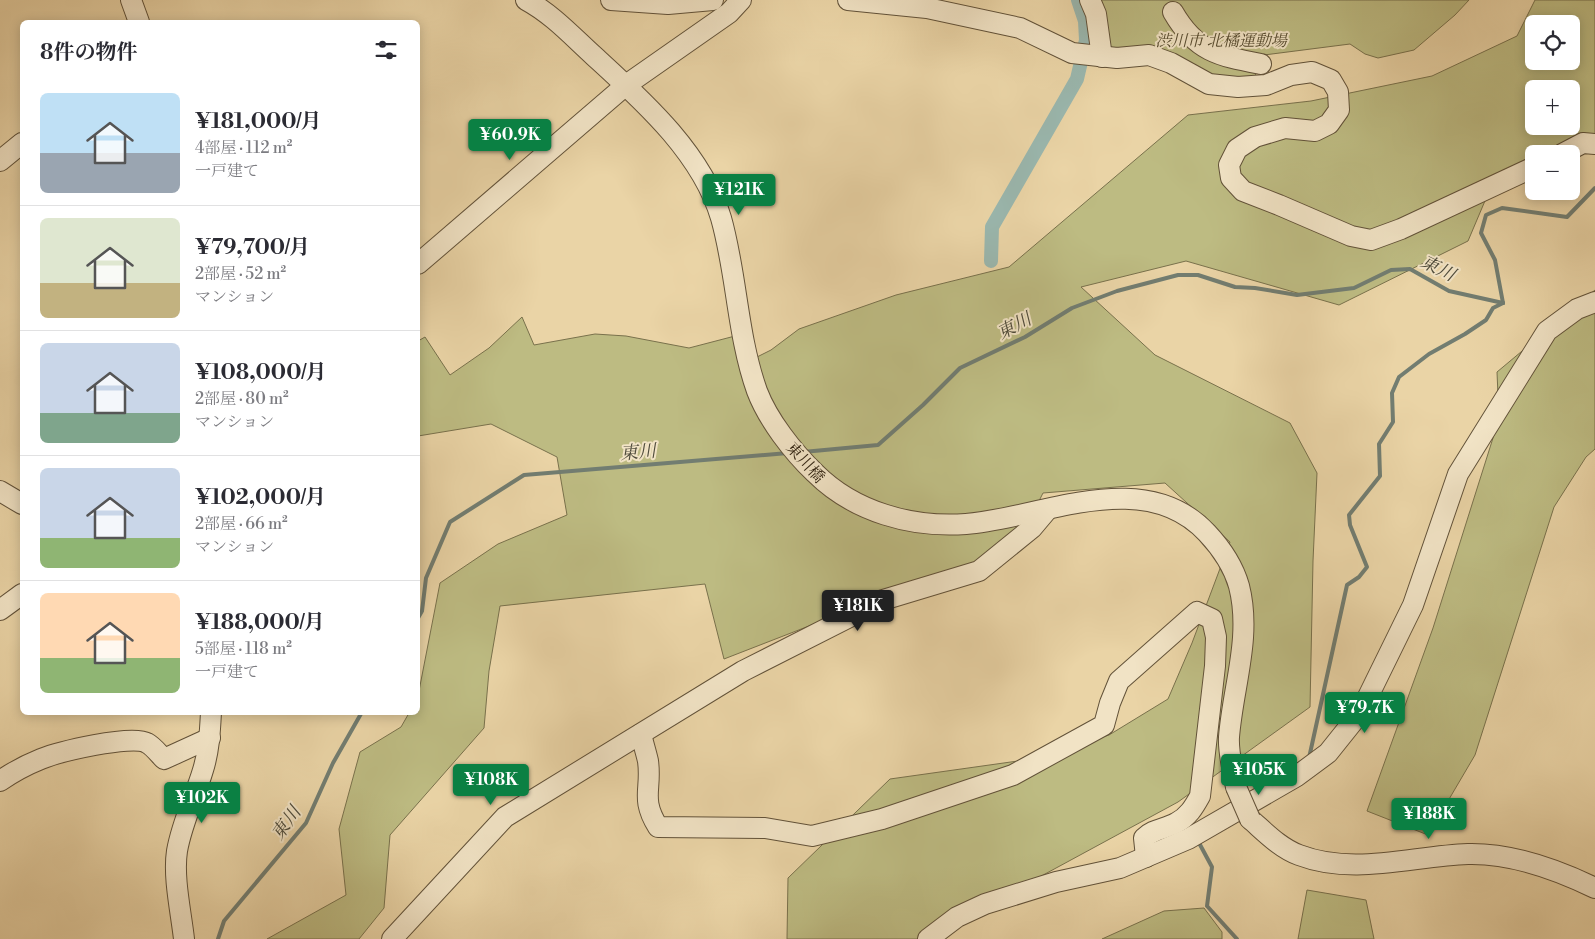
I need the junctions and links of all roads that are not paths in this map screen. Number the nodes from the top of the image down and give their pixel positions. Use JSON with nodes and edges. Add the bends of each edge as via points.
{"nodes":[{"id":1,"x":131,"y":0,"type":"edge"},
{"id":2,"x":611,"y":0,"type":"edge"},
{"id":3,"x":713,"y":0,"type":"edge"},
{"id":4,"x":740,"y":0,"type":"edge"},
{"id":5,"x":848,"y":0,"type":"edge"},
{"id":6,"x":1090,"y":0,"type":"edge"},
{"id":7,"x":539,"y":3,"type":"edge"},
{"id":8,"x":1173,"y":12,"type":"dead end"},
{"id":9,"x":138,"y":20,"type":"edge"},
{"id":10,"x":1098,"y":57,"type":"junction"},
{"id":11,"x":1261,"y":64,"type":"dead end"},
{"id":12,"x":626,"y":84,"type":"junction"},
{"id":13,"x":1595,"y":144,"type":"edge"},
{"id":14,"x":20,"y":145,"type":"edge"},
{"id":15,"x":1579,"y":145,"type":"edge"},
{"id":16,"x":0,"y":160,"type":"edge"},
{"id":17,"x":1525,"y":171,"type":"edge"},
{"id":18,"x":420,"y":262,"type":"edge"},
{"id":19,"x":1595,"y":302,"type":"edge"},
{"id":20,"x":0,"y":491,"type":"edge"},
{"id":21,"x":20,"y":503,"type":"edge"},
{"id":22,"x":1048,"y":509,"type":"junction"},
{"id":23,"x":20,"y":595,"type":"edge"},
{"id":24,"x":0,"y":610,"type":"edge"},
{"id":25,"x":211,"y":715,"type":"edge"},
{"id":26,"x":641,"y":734,"type":"junction"},
{"id":27,"x":210,"y":738,"type":"junction"},
{"id":28,"x":0,"y":781,"type":"edge"},
{"id":29,"x":1146,"y":857,"type":"junction"},
{"id":30,"x":1595,"y":888,"type":"edge"},
{"id":31,"x":184,"y":939,"type":"edge"},
{"id":32,"x":392,"y":939,"type":"edge"},
{"id":33,"x":928,"y":939,"type":"edge"}],
"edges":[{"from":1,"to":9,"type":"street"},
{"from":2,"to":3,"type":"street","via":[[668,4]]},
{"from":4,"to":12,"type":"street","via":[[729,12]]},
{"from":5,"to":10,"type":"street","via":[[927,8],[1020,28],[1072,53]]},
{"from":6,"to":10,"type":"street","via":[[1096,14]]},
{"from":7,"to":12,"type":"street","name":"東川橋"},
{"from":8,"to":11,"type":"street","via":[[1195,42],[1224,56]]},
{"from":10,"to":17,"type":"street","via":[[1149,55],[1209,84],[1238,87],[1266,85],[1291,75],[1312,72],[1331,80],[1338,92],[1340,110],[1330,124],[1315,131],[1286,128],[1255,137],[1236,149],[1229,165],[1231,178],[1244,191],[1351,236],[1371,240],[1401,229]]},
{"from":12,"to":18,"type":"street"},
{"from":12,"to":22,"type":"street","name":"東川橋","via":[[676,137],[699,168],[714,196],[758,394],[779,431],[812,471],[829,487],[852,501],[910,521],[967,524]]},
{"from":13,"to":15,"type":"street"},
{"from":14,"to":16,"type":"street"},
{"from":19,"to":29,"type":"street","via":[[1578,309],[1547,331],[1458,474],[1413,606],[1360,713],[1333,747],[1298,776],[1188,839]]},
{"from":20,"to":21,"type":"street"},
{"from":22,"to":26,"type":"street","via":[[1032,528],[979,571],[883,600],[744,672]]},
{"from":22,"to":30,"type":"street","name":"東川橋","bridge":true,"via":[[1113,498],[1163,504],[1199,524],[1232,565],[1243,612],[1243,643],[1229,740],[1236,787],[1250,819],[1272,839],[1297,855],[1319,861],[1361,865],[1468,854],[1503,856],[1540,866]]},
{"from":23,"to":24,"type":"street"},
{"from":25,"to":27,"type":"street"},
{"from":26,"to":29,"type":"street","via":[[648,763],[646,800],[658,827],[765,828],[812,836],[882,819],[1013,775],[1104,725],[1119,681],[1198,612],[1212,619],[1216,637],[1200,796],[1190,812],[1177,823],[1144,838]]},
{"from":26,"to":32,"type":"street","via":[[505,817]]},
{"from":27,"to":28,"type":"street","via":[[164,759],[147,743],[105,743],[42,758],[13,771]]},
{"from":27,"to":31,"type":"street","via":[[204,768],[183,825],[177,852],[176,875]]},
{"from":29,"to":33,"type":"street","via":[[1120,868],[1056,882],[985,904],[957,917]]}]}
